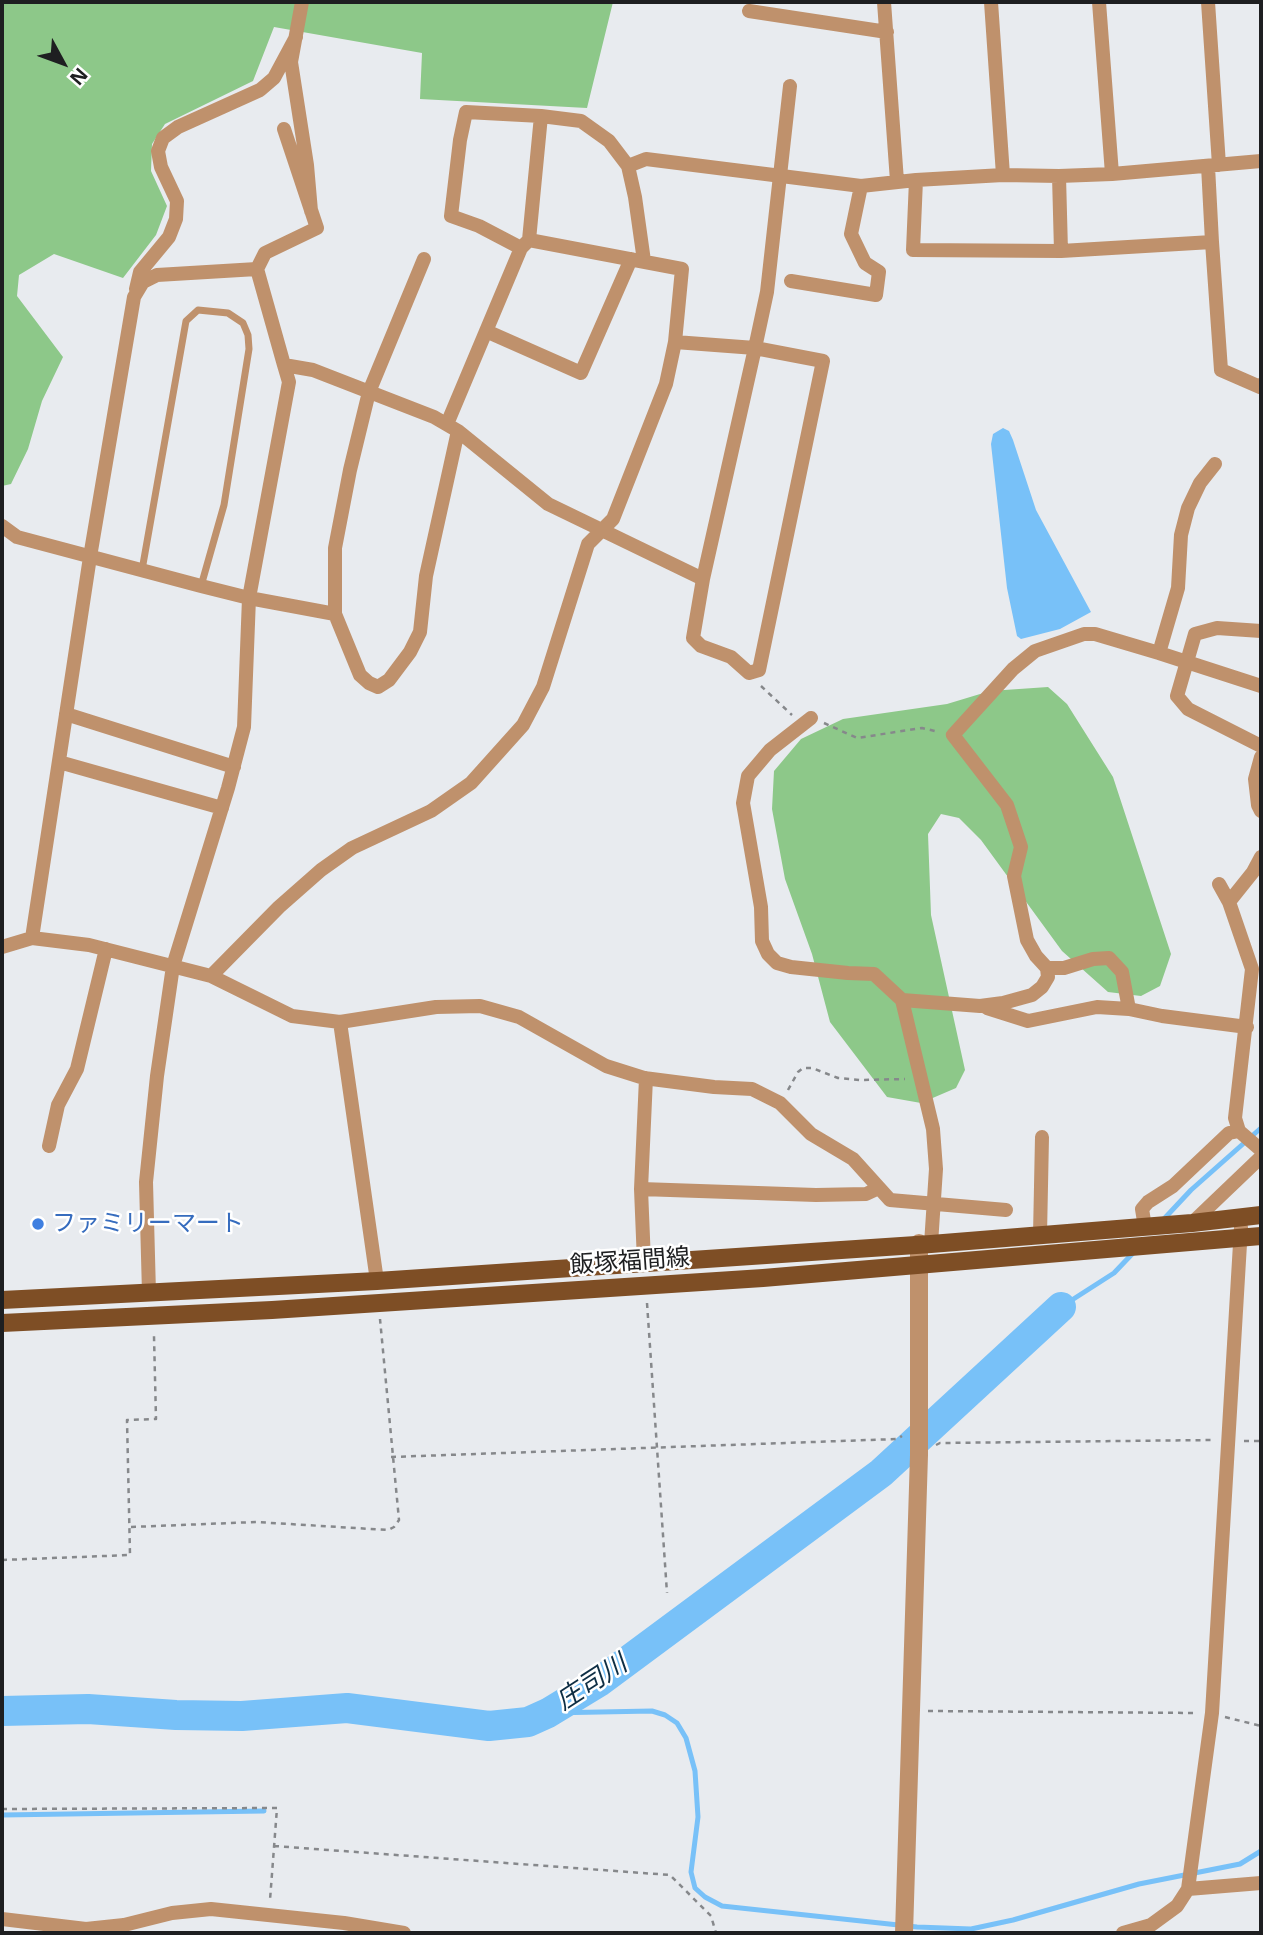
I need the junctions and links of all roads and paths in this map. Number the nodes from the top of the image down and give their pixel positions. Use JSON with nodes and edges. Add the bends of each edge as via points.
{"nodes":[{"id":1,"x":302,"y":2,"type":"edge"},
{"id":2,"x":884,"y":2,"type":"edge"},
{"id":3,"x":991,"y":2,"type":"edge"},
{"id":4,"x":1099,"y":2,"type":"edge"},
{"id":5,"x":1208,"y":2,"type":"edge"},
{"id":6,"x":749,"y":11,"type":"dead end"},
{"id":7,"x":887,"y":32,"type":"junction"},
{"id":8,"x":296,"y":37,"type":"junction"},
{"id":9,"x":790,"y":86,"type":"dead end"},
{"id":10,"x":541,"y":116,"type":"junction"},
{"id":11,"x":284,"y":129,"type":"dead end"},
{"id":12,"x":1261,"y":161,"type":"edge"},
{"id":13,"x":1213,"y":165,"type":"junction"},
{"id":14,"x":628,"y":166,"type":"junction"},
{"id":15,"x":1112,"y":174,"type":"junction"},
{"id":16,"x":1003,"y":175,"type":"junction"},
{"id":17,"x":1059,"y":176,"type":"junction"},
{"id":18,"x":781,"y":178,"type":"junction"},
{"id":19,"x":916,"y":180,"type":"junction"},
{"id":20,"x":897,"y":181,"type":"junction"},
{"id":21,"x":861,"y":186,"type":"junction"},
{"id":22,"x":311,"y":211,"type":"junction"},
{"id":23,"x":1212,"y":242,"type":"junction"},
{"id":24,"x":525,"y":244,"type":"junction"},
{"id":25,"x":1061,"y":251,"type":"junction"},
{"id":26,"x":424,"y":259,"type":"dead end"},
{"id":27,"x":637,"y":260,"type":"junction"},
{"id":28,"x":257,"y":270,"type":"junction"},
{"id":29,"x":791,"y":281,"type":"dead end"},
{"id":30,"x":134,"y":297,"type":"junction"},
{"id":31,"x":486,"y":331,"type":"junction"},
{"id":32,"x":675,"y":342,"type":"junction"},
{"id":33,"x":755,"y":348,"type":"junction"},
{"id":34,"x":284,"y":365,"type":"junction"},
{"id":35,"x":1261,"y":385,"type":"edge"},
{"id":36,"x":369,"y":392,"type":"junction"},
{"id":37,"x":453,"y":428,"type":"junction"},
{"id":38,"x":1215,"y":464,"type":"dead end"},
{"id":39,"x":2,"y":526,"type":"edge"},
{"id":40,"x":600,"y":531,"type":"junction"},
{"id":41,"x":90,"y":557,"type":"junction"},
{"id":42,"x":142,"y":570,"type":"junction"},
{"id":43,"x":703,"y":579,"type":"junction"},
{"id":44,"x":201,"y":586,"type":"junction"},
{"id":45,"x":248,"y":598,"type":"junction"},
{"id":46,"x":335,"y":614,"type":"junction"},
{"id":47,"x":1261,"y":631,"type":"edge"},
{"id":48,"x":1159,"y":653,"type":"junction"},
{"id":49,"x":1186,"y":660,"type":"junction"},
{"id":50,"x":749,"y":673,"type":"junction"},
{"id":51,"x":1261,"y":686,"type":"edge"},
{"id":52,"x":66,"y":714,"type":"junction"},
{"id":53,"x":807,"y":721,"type":"junction"},
{"id":54,"x":953,"y":735,"type":"junction"},
{"id":55,"x":1261,"y":746,"type":"edge"},
{"id":56,"x":1261,"y":757,"type":"edge"},
{"id":57,"x":59,"y":762,"type":"junction"},
{"id":58,"x":234,"y":766,"type":"junction"},
{"id":59,"x":222,"y":808,"type":"junction"},
{"id":60,"x":1261,"y":811,"type":"edge"},
{"id":61,"x":1261,"y":858,"type":"edge"},
{"id":62,"x":1219,"y":884,"type":"dead end"},
{"id":63,"x":1229,"y":902,"type":"junction"},
{"id":64,"x":32,"y":938,"type":"junction"},
{"id":65,"x":2,"y":947,"type":"edge"},
{"id":66,"x":106,"y":949,"type":"junction"},
{"id":67,"x":173,"y":966,"type":"junction"},
{"id":68,"x":1047,"y":968,"type":"junction"},
{"id":69,"x":211,"y":976,"type":"junction"},
{"id":70,"x":902,"y":1000,"type":"junction"},
{"id":71,"x":980,"y":1006,"type":"junction"},
{"id":72,"x":1129,"y":1009,"type":"junction"},
{"id":73,"x":340,"y":1022,"type":"junction"},
{"id":74,"x":1247,"y":1027,"type":"junction"},
{"id":75,"x":646,"y":1078,"type":"junction"},
{"id":76,"x":922,"y":1078,"type":"junction"},
{"id":77,"x":780,"y":1103,"type":"junction"},
{"id":78,"x":1239,"y":1131,"type":"junction"},
{"id":79,"x":1042,"y":1137,"type":"dead end"},
{"id":80,"x":50,"y":1146,"type":"dead end"},
{"id":81,"x":1261,"y":1150,"type":"edge"},
{"id":82,"x":1261,"y":1157,"type":"edge"},
{"id":83,"x":879,"y":1188,"type":"junction"},
{"id":84,"x":641,"y":1189,"type":"junction"},
{"id":85,"x":934,"y":1205,"type":"junction"},
{"id":86,"x":1006,"y":1210,"type":"dead end"},
{"id":87,"x":1261,"y":1215,"type":"edge"},
{"id":88,"x":1242,"y":1219,"type":"junction"},
{"id":89,"x":1192,"y":1223,"type":"junction"},
{"id":90,"x":1146,"y":1227,"type":"junction"},
{"id":91,"x":1040,"y":1235,"type":"junction"},
{"id":92,"x":1261,"y":1236,"type":"edge"},
{"id":93,"x":1241,"y":1238,"type":"junction"},
{"id":94,"x":925,"y":1243,"type":"junction"},
{"id":95,"x":644,"y":1262,"type":"junction"},
{"id":96,"x":919,"y":1266,"type":"junction"},
{"id":97,"x":377,"y":1281,"type":"junction"},
{"id":98,"x":646,"y":1286,"type":"junction"},
{"id":99,"x":149,"y":1293,"type":"junction"},
{"id":100,"x":2,"y":1300,"type":"edge"},
{"id":101,"x":378,"y":1302,"type":"junction"},
{"id":102,"x":2,"y":1323,"type":"edge"},
{"id":103,"x":154,"y":1336,"type":"dead end"},
{"id":104,"x":919,"y":1428,"type":"junction"},
{"id":105,"x":1228,"y":1440,"type":"junction"},
{"id":106,"x":1261,"y":1441,"type":"edge"},
{"id":107,"x":658,"y":1447,"type":"junction"},
{"id":108,"x":391,"y":1457,"type":"junction"},
{"id":109,"x":919,"y":1457,"type":"junction"},
{"id":110,"x":131,"y":1527,"type":"junction"},
{"id":111,"x":2,"y":1560,"type":"edge"},
{"id":112,"x":667,"y":1593,"type":"dead end"},
{"id":113,"x":911,"y":1710,"type":"junction"},
{"id":114,"x":1212,"y":1713,"type":"junction"},
{"id":115,"x":1261,"y":1726,"type":"edge"},
{"id":116,"x":2,"y":1809,"type":"edge"},
{"id":117,"x":274,"y":1846,"type":"junction"},
{"id":118,"x":1261,"y":1883,"type":"edge"},
{"id":119,"x":1188,"y":1889,"type":"junction"},
{"id":120,"x":269,"y":1914,"type":"junction"},
{"id":121,"x":2,"y":1919,"type":"edge"},
{"id":122,"x":404,"y":1933,"type":"edge"},
{"id":123,"x":716,"y":1933,"type":"edge"},
{"id":124,"x":904,"y":1933,"type":"edge"},
{"id":125,"x":1123,"y":1933,"type":"edge"}],
"edges":[{"from":1,"to":8,"type":"street"},
{"from":2,"to":7,"type":"street"},
{"from":3,"to":16,"type":"street"},
{"from":4,"to":15,"type":"street"},
{"from":5,"to":13,"type":"street"},
{"from":6,"to":7,"type":"street"},
{"from":7,"to":20,"type":"street"},
{"from":8,"to":22,"type":"street","via":[[291,62]]},
{"from":8,"to":30,"type":"street","via":[[274,78],[260,90],[163,138],[158,151],[177,201],[176,219],[169,237],[140,272]]},
{"from":9,"to":18,"type":"street"},
{"from":10,"to":14,"type":"street","via":[[588,125],[609,141]]},
{"from":10,"to":24,"type":"street"},
{"from":10,"to":24,"type":"street","via":[[466,113],[460,140],[452,216]]},
{"from":11,"to":22,"type":"street"},
{"from":12,"to":13,"type":"street"},
{"from":13,"to":15,"type":"street"},
{"from":13,"to":23,"type":"street"},
{"from":14,"to":18,"type":"street","via":[[646,159]]},
{"from":14,"to":27,"type":"street","via":[[635,197]]},
{"from":15,"to":17,"type":"street"},
{"from":16,"to":17,"type":"street"},
{"from":16,"to":19,"type":"street"},
{"from":17,"to":25,"type":"street"},
{"from":18,"to":21,"type":"street"},
{"from":18,"to":33,"type":"street"},
{"from":19,"to":20,"type":"street"},
{"from":19,"to":25,"type":"street","via":[[913,250]]},
{"from":20,"to":21,"type":"street"},
{"from":21,"to":29,"type":"street","via":[[851,234],[865,263],[879,272],[876,295]]},
{"from":22,"to":28,"type":"street","via":[[317,228],[265,253]]},
{"from":23,"to":25,"type":"street"},
{"from":23,"to":35,"type":"street","via":[[1221,370]]},
{"from":24,"to":27,"type":"street"},
{"from":24,"to":31,"type":"street"},
{"from":26,"to":36,"type":"street"},
{"from":27,"to":31,"type":"street","via":[[581,373]]},
{"from":27,"to":32,"type":"street","via":[[682,269]]},
{"from":28,"to":30,"type":"street","via":[[157,275],[143,282]]},
{"from":28,"to":34,"type":"street"},
{"from":30,"to":41,"type":"street"},
{"from":31,"to":37,"type":"street"},
{"from":32,"to":33,"type":"street"},
{"from":32,"to":40,"type":"street","via":[[666,384],[618,507]]},
{"from":33,"to":43,"type":"street"},
{"from":33,"to":50,"type":"street","via":[[823,361],[759,670]]},
{"from":34,"to":36,"type":"street","via":[[313,370]]},
{"from":34,"to":45,"type":"street","via":[[289,382]]},
{"from":36,"to":37,"type":"street"},
{"from":36,"to":46,"type":"street","via":[[335,548]]},
{"from":37,"to":40,"type":"street","via":[[548,504]]},
{"from":37,"to":46,"type":"street","via":[[420,632],[389,680],[378,687],[360,675]]},
{"from":38,"to":48,"type":"street","via":[[1188,508],[1178,588]]},
{"from":39,"to":41,"type":"street","via":[[17,537]]},
{"from":40,"to":43,"type":"street"},
{"from":40,"to":69,"type":"street","via":[[588,544],[543,687],[523,725],[498,755],[471,783],[431,811],[352,848],[321,870]]},
{"from":41,"to":42,"type":"street"},
{"from":41,"to":52,"type":"street"},
{"from":42,"to":44,"type":"street"},
{"from":42,"to":44,"type":"lane","via":[[186,321],[198,310],[228,313],[243,324],[249,349],[224,505]]},
{"from":43,"to":50,"type":"street","via":[[693,638],[701,646],[731,657]]},
{"from":44,"to":45,"type":"street"},
{"from":45,"to":46,"type":"street"},
{"from":45,"to":58,"type":"street","via":[[244,727]]},
{"from":47,"to":49,"type":"street","via":[[1217,628],[1195,634]]},
{"from":48,"to":49,"type":"street"},
{"from":48,"to":54,"type":"street","via":[[1095,634],[1035,651],[1013,668]]},
{"from":49,"to":51,"type":"street"},
{"from":49,"to":55,"type":"street","via":[[1177,696],[1188,709]]},
{"from":50,"to":53,"type":"path"},
{"from":52,"to":57,"type":"street"},
{"from":52,"to":58,"type":"street"},
{"from":53,"to":54,"type":"path","via":[[856,738],[922,728]]},
{"from":53,"to":70,"type":"street","via":[[770,750],[748,776],[743,803],[761,907],[762,942],[777,963],[874,974]]},
{"from":54,"to":68,"type":"street","via":[[1007,805],[1021,847],[1014,876],[1027,940]]},
{"from":56,"to":60,"type":"street","via":[[1255,779]]},
{"from":57,"to":59,"type":"street"},
{"from":57,"to":64,"type":"street"},
{"from":58,"to":59,"type":"street"},
{"from":59,"to":67,"type":"street"},
{"from":61,"to":63,"type":"street"},
{"from":62,"to":63,"type":"street"},
{"from":63,"to":74,"type":"street","via":[[1252,969]]},
{"from":64,"to":65,"type":"street"},
{"from":64,"to":66,"type":"street"},
{"from":66,"to":67,"type":"street"},
{"from":66,"to":80,"type":"street","via":[[77,1069],[58,1105]]},
{"from":67,"to":69,"type":"street"},
{"from":67,"to":99,"type":"street","via":[[146,1182]]},
{"from":68,"to":71,"type":"street","via":[[1048,977],[1032,995]]},
{"from":68,"to":72,"type":"street","via":[[1109,958],[1122,972]]},
{"from":69,"to":73,"type":"street","via":[[292,1016]]},
{"from":70,"to":71,"type":"street"},
{"from":70,"to":76,"type":"street"},
{"from":71,"to":72,"type":"street","via":[[1028,1021],[1097,1007]]},
{"from":72,"to":74,"type":"street"},
{"from":73,"to":75,"type":"street","via":[[436,1007],[480,1006],[519,1017],[606,1066]]},
{"from":73,"to":97,"type":"street"},
{"from":74,"to":78,"type":"street","via":[[1235,1118]]},
{"from":75,"to":77,"type":"street","via":[[752,1089]]},
{"from":75,"to":84,"type":"street"},
{"from":76,"to":77,"type":"path","via":[[860,1080],[803,1069]]},
{"from":76,"to":85,"type":"street","via":[[933,1129]]},
{"from":77,"to":83,"type":"street","via":[[811,1134],[853,1159]]},
{"from":78,"to":81,"type":"street"},
{"from":78,"to":90,"type":"street","via":[[1229,1133],[1173,1186],[1148,1202],[1142,1209]]},
{"from":79,"to":91,"type":"street"},
{"from":82,"to":89,"type":"street"},
{"from":83,"to":84,"type":"street","via":[[866,1194],[816,1195]]},
{"from":83,"to":85,"type":"street","via":[[890,1200]]},
{"from":84,"to":95,"type":"street"},
{"from":85,"to":86,"type":"street"},
{"from":85,"to":94,"type":"street"},
{"from":87,"to":88,"type":"main road","name":"飯塚福間線"},
{"from":88,"to":89,"type":"main road","name":"飯塚福間線"},
{"from":88,"to":93,"type":"street"},
{"from":89,"to":90,"type":"main road","name":"飯塚福間線"},
{"from":90,"to":91,"type":"main road","name":"飯塚福間線"},
{"from":91,"to":94,"type":"main road","name":"飯塚福間線"},
{"from":92,"to":93,"type":"main road","name":"飯塚福間線"},
{"from":93,"to":96,"type":"main road","name":"飯塚福間線"},
{"from":93,"to":105,"type":"street"},
{"from":94,"to":95,"type":"main road","name":"飯塚福間線"},
{"from":94,"to":96,"type":"street"},
{"from":95,"to":97,"type":"main road","name":"飯塚福間線"},
{"from":96,"to":98,"type":"main road","name":"飯塚福間線"},
{"from":96,"to":104,"type":"street"},
{"from":97,"to":99,"type":"main road","name":"飯塚福間線"},
{"from":98,"to":101,"type":"main road","name":"飯塚福間線"},
{"from":98,"to":107,"type":"path"},
{"from":99,"to":100,"type":"main road","name":"飯塚福間線"},
{"from":101,"to":102,"type":"main road","name":"飯塚福間線"},
{"from":101,"to":108,"type":"path"},
{"from":103,"to":110,"type":"path","via":[[156,1419],[127,1420]]},
{"from":104,"to":107,"type":"path","via":[[897,1438]]},
{"from":104,"to":109,"type":"street"},
{"from":105,"to":106,"type":"path"},
{"from":105,"to":109,"type":"path","via":[[940,1443]]},
{"from":105,"to":114,"type":"street"},
{"from":107,"to":108,"type":"path"},
{"from":107,"to":112,"type":"path"},
{"from":108,"to":110,"type":"path","via":[[399,1520],[388,1530],[256,1522]]},
{"from":109,"to":113,"type":"street"},
{"from":110,"to":111,"type":"path","via":[[130,1555]]},
{"from":113,"to":114,"type":"path"},
{"from":113,"to":124,"type":"street"},
{"from":114,"to":115,"type":"path"},
{"from":114,"to":119,"type":"street"},
{"from":116,"to":117,"type":"path","via":[[277,1808]]},
{"from":117,"to":120,"type":"path"},
{"from":117,"to":123,"type":"path","via":[[670,1875],[711,1916]]},
{"from":118,"to":119,"type":"street"},
{"from":119,"to":125,"type":"street","via":[[1177,1906],[1151,1925]]},
{"from":120,"to":121,"type":"street","via":[[211,1909],[86,1929]]},
{"from":120,"to":122,"type":"street"}]}
